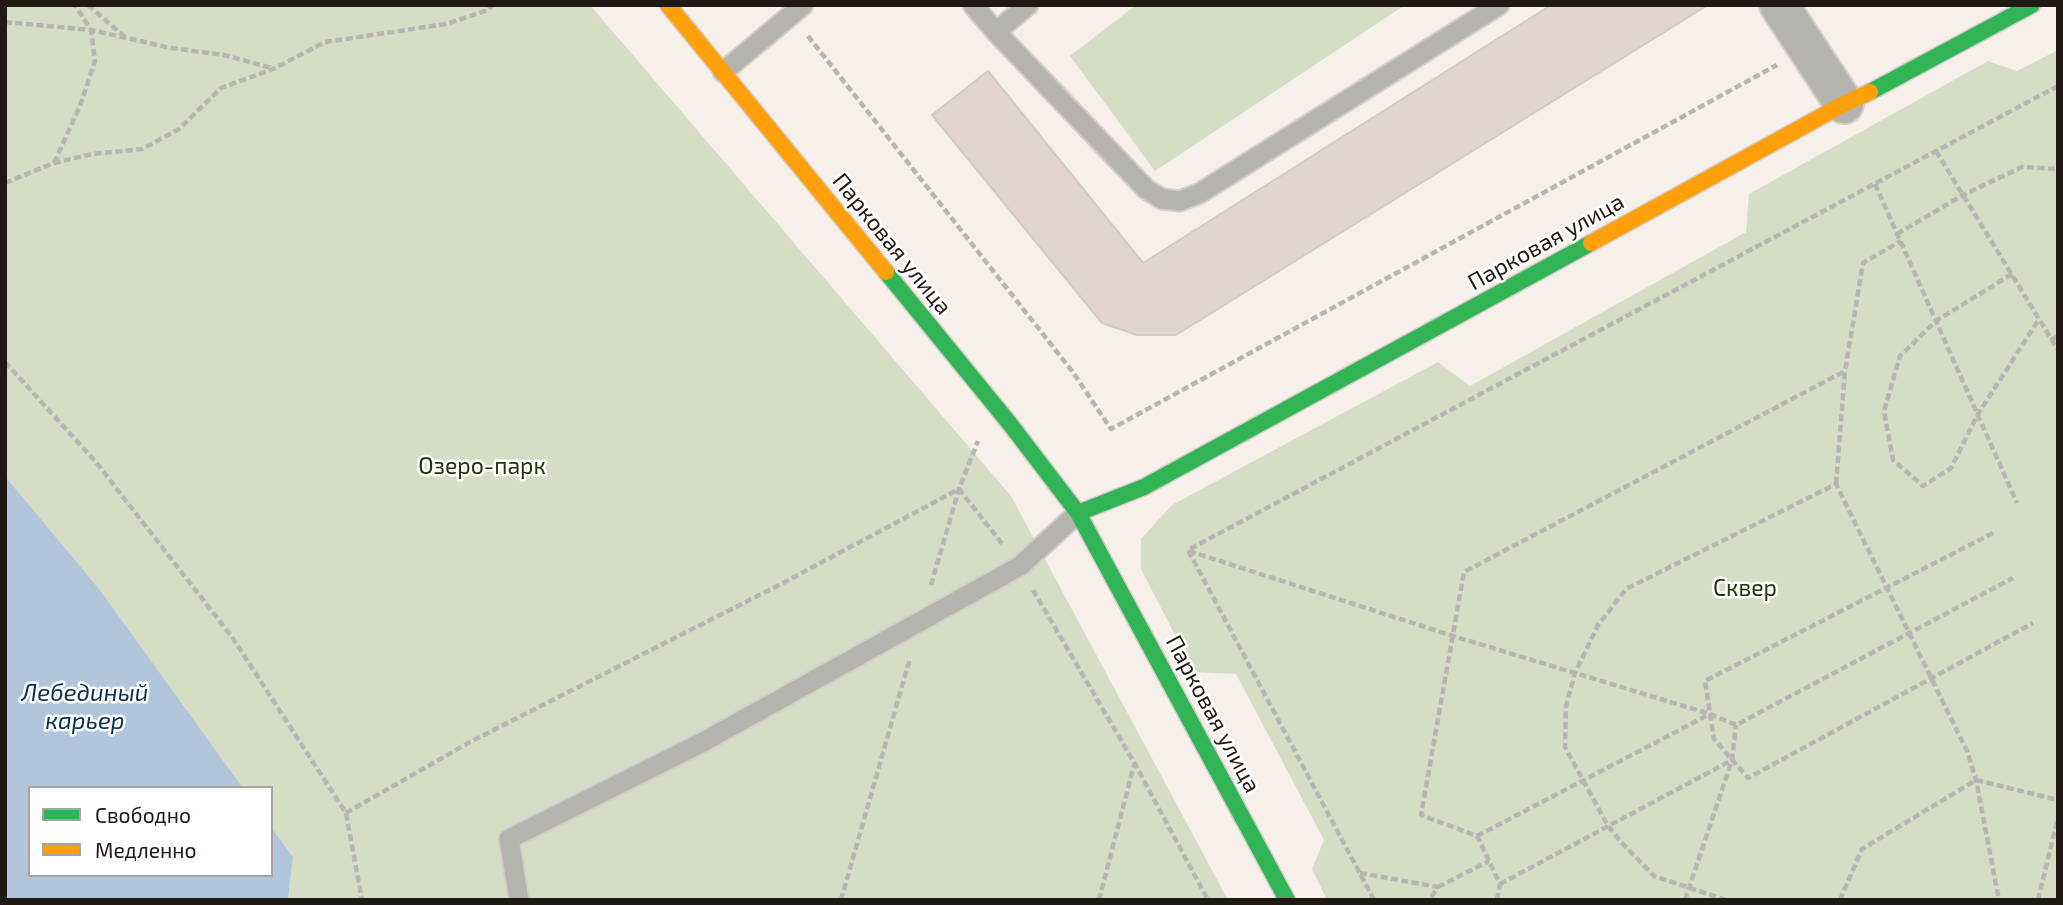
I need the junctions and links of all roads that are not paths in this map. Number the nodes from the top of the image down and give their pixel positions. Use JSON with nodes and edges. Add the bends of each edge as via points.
{"nodes":[{"id":1,"x":668,"y":5,"type":"edge"},
{"id":2,"x":973,"y":5,"type":"edge"},
{"id":3,"x":1028,"y":5,"type":"edge"},
{"id":4,"x":1499,"y":5,"type":"edge"},
{"id":5,"x":1779,"y":5,"type":"edge"},
{"id":6,"x":2032,"y":5,"type":"edge"},
{"id":7,"x":797,"y":10,"type":"edge"},
{"id":8,"x":996,"y":32,"type":"junction"},
{"id":9,"x":723,"y":72,"type":"junction"},
{"id":10,"x":1844,"y":104,"type":"junction"},
{"id":11,"x":1078,"y":513,"type":"junction"},
{"id":12,"x":519,"y":900,"type":"edge"},
{"id":13,"x":1287,"y":900,"type":"edge"}],
"edges":[{"from":1,"to":9,"type":"street","name":"Парковая улица"},
{"from":2,"to":8,"type":"lane"},
{"from":3,"to":8,"type":"lane"},
{"from":4,"to":8,"type":"lane","via":[[1200,193],[1180,201],[1162,199],[1146,190]]},
{"from":5,"to":10,"type":"street"},
{"from":6,"to":10,"type":"street","name":"Парковая улица"},
{"from":7,"to":9,"type":"lane"},
{"from":9,"to":11,"type":"street","name":"Парковая улица"},
{"from":10,"to":11,"type":"street","name":"Парковая улица","via":[[1144,487]]},
{"from":11,"to":12,"type":"lane","via":[[1020,566],[703,742],[509,839]]},
{"from":11,"to":13,"type":"street","name":"Парковая улица"}]}
